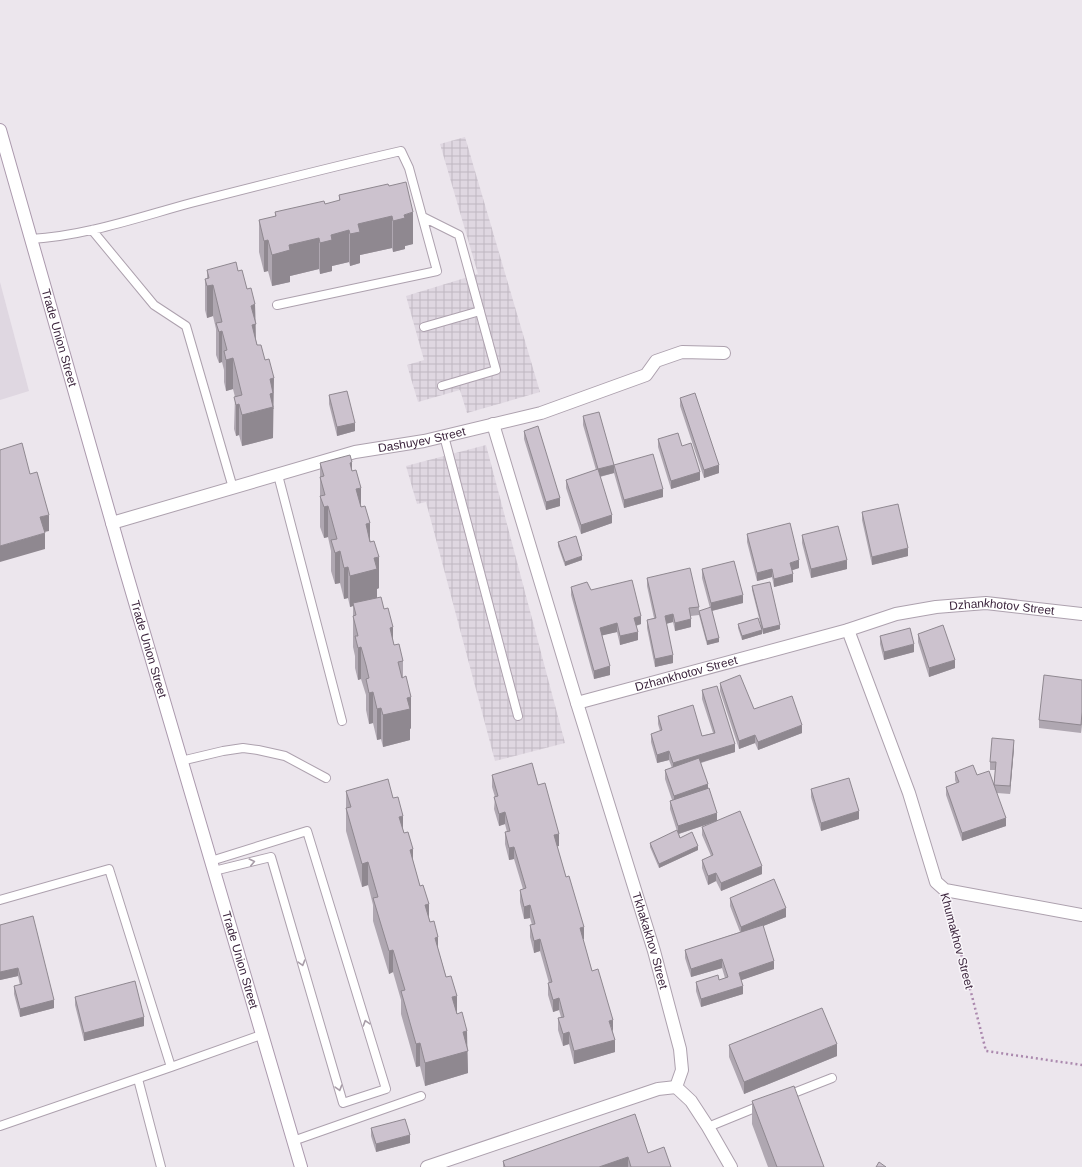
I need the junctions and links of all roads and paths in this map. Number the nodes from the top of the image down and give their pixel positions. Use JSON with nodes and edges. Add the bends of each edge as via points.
{"nodes":[{"id":1,"x":0,"y":130,"type":"edge"},
{"id":2,"x":422,"y":217,"type":"junction"},
{"id":3,"x":92,"y":230,"type":"junction"},
{"id":4,"x":31,"y":239,"type":"junction"},
{"id":5,"x":277,"y":305,"type":"dead end"},
{"id":6,"x":480,"y":311,"type":"junction"},
{"id":7,"x":424,"y":327,"type":"dead end"},
{"id":8,"x":724,"y":353,"type":"dead end"},
{"id":9,"x":442,"y":386,"type":"dead end"},
{"id":10,"x":493,"y":424,"type":"junction"},
{"id":11,"x":444,"y":436,"type":"junction"},
{"id":12,"x":278,"y":475,"type":"junction"},
{"id":13,"x":233,"y":488,"type":"junction"},
{"id":14,"x":112,"y":524,"type":"junction"},
{"id":15,"x":1082,"y":614,"type":"edge"},
{"id":16,"x":848,"y":630,"type":"junction"},
{"id":17,"x":576,"y":703,"type":"junction"},
{"id":18,"x":518,"y":716,"type":"dead end"},
{"id":19,"x":342,"y":721,"type":"dead end"},
{"id":20,"x":181,"y":761,"type":"junction"},
{"id":21,"x":326,"y":778,"type":"dead end"},
{"id":22,"x":212,"y":866,"type":"junction"},
{"id":23,"x":945,"y":890,"type":"junction"},
{"id":24,"x":0,"y":900,"type":"edge"},
{"id":25,"x":1082,"y":915,"type":"edge"},
{"id":26,"x":261,"y":1035,"type":"junction"},
{"id":27,"x":1082,"y":1065,"type":"edge"},
{"id":28,"x":171,"y":1067,"type":"junction"},
{"id":29,"x":832,"y":1078,"type":"dead end"},
{"id":30,"x":138,"y":1079,"type":"junction"},
{"id":31,"x":676,"y":1087,"type":"junction"},
{"id":32,"x":421,"y":1096,"type":"dead end"},
{"id":33,"x":781,"y":1098,"type":"edge"},
{"id":34,"x":766,"y":1104,"type":"edge"},
{"id":35,"x":0,"y":1126,"type":"edge"},
{"id":36,"x":708,"y":1126,"type":"junction"},
{"id":37,"x":293,"y":1141,"type":"junction"},
{"id":38,"x":161,"y":1167,"type":"edge"},
{"id":39,"x":301,"y":1167,"type":"edge"},
{"id":40,"x":427,"y":1167,"type":"edge"},
{"id":41,"x":731,"y":1167,"type":"edge"}],
"edges":[{"from":1,"to":4,"type":"street","name":"Trade Union Street"},
{"from":2,"to":3,"type":"lane","via":[[410,168],[401,151],[252,187]]},
{"from":2,"to":5,"type":"lane","via":[[437,271]]},
{"from":2,"to":6,"type":"lane","via":[[459,234]]},
{"from":3,"to":4,"type":"lane"},
{"from":3,"to":13,"type":"lane","via":[[154,305],[186,326]]},
{"from":4,"to":14,"type":"street","name":"Trade Union Street"},
{"from":6,"to":7,"type":"lane"},
{"from":6,"to":9,"type":"lane","via":[[496,370]]},
{"from":8,"to":10,"type":"street","name":"Dashuyev Street","via":[[682,352],[656,362],[646,375],[541,413]]},
{"from":10,"to":11,"type":"street","name":"Dashuyev Street"},
{"from":10,"to":17,"type":"street"},
{"from":11,"to":12,"type":"street","name":"Dashuyev Street","via":[[355,452]]},
{"from":11,"to":18,"type":"lane"},
{"from":12,"to":13,"type":"street","name":"Dashuyev Street"},
{"from":12,"to":19,"type":"lane"},
{"from":13,"to":14,"type":"street","name":"Dashuyev Street"},
{"from":14,"to":20,"type":"street","name":"Trade Union Street"},
{"from":15,"to":16,"type":"street","name":"Dzhankhotov Street","via":[[986,603],[936,607],[896,614]]},
{"from":16,"to":17,"type":"street","name":"Dzhankhotov Street"},
{"from":16,"to":23,"type":"street","name":"Khumakhov Street","via":[[909,793],[936,882]]},
{"from":17,"to":31,"type":"street","name":"Tkhakakhov Street","via":[[654,951],[680,1049],[682,1070]]},
{"from":20,"to":21,"type":"lane","via":[[243,748],[285,756]]},
{"from":20,"to":22,"type":"street","name":"Trade Union Street"},
{"from":22,"to":22,"type":"lane","one_way":true,"via":[[271,857],[343,1103],[386,1089],[306,831]]},
{"from":22,"to":26,"type":"street","name":"Trade Union Street"},
{"from":23,"to":25,"type":"street"},
{"from":23,"to":27,"type":"path","name":"Khumakhov Street","via":[[986,1051]]},
{"from":24,"to":28,"type":"lane","via":[[109,869]]},
{"from":26,"to":28,"type":"lane"},
{"from":26,"to":37,"type":"street","name":"Trade Union Street"},
{"from":28,"to":30,"type":"lane"},
{"from":29,"to":33,"type":"lane"},
{"from":30,"to":35,"type":"lane"},
{"from":30,"to":38,"type":"lane"},
{"from":31,"to":36,"type":"street","via":[[691,1101]]},
{"from":31,"to":40,"type":"street","via":[[658,1089]]},
{"from":32,"to":37,"type":"lane"},
{"from":34,"to":36,"type":"lane"},
{"from":36,"to":41,"type":"street"},
{"from":37,"to":39,"type":"street","name":"Trade Union Street"}]}
